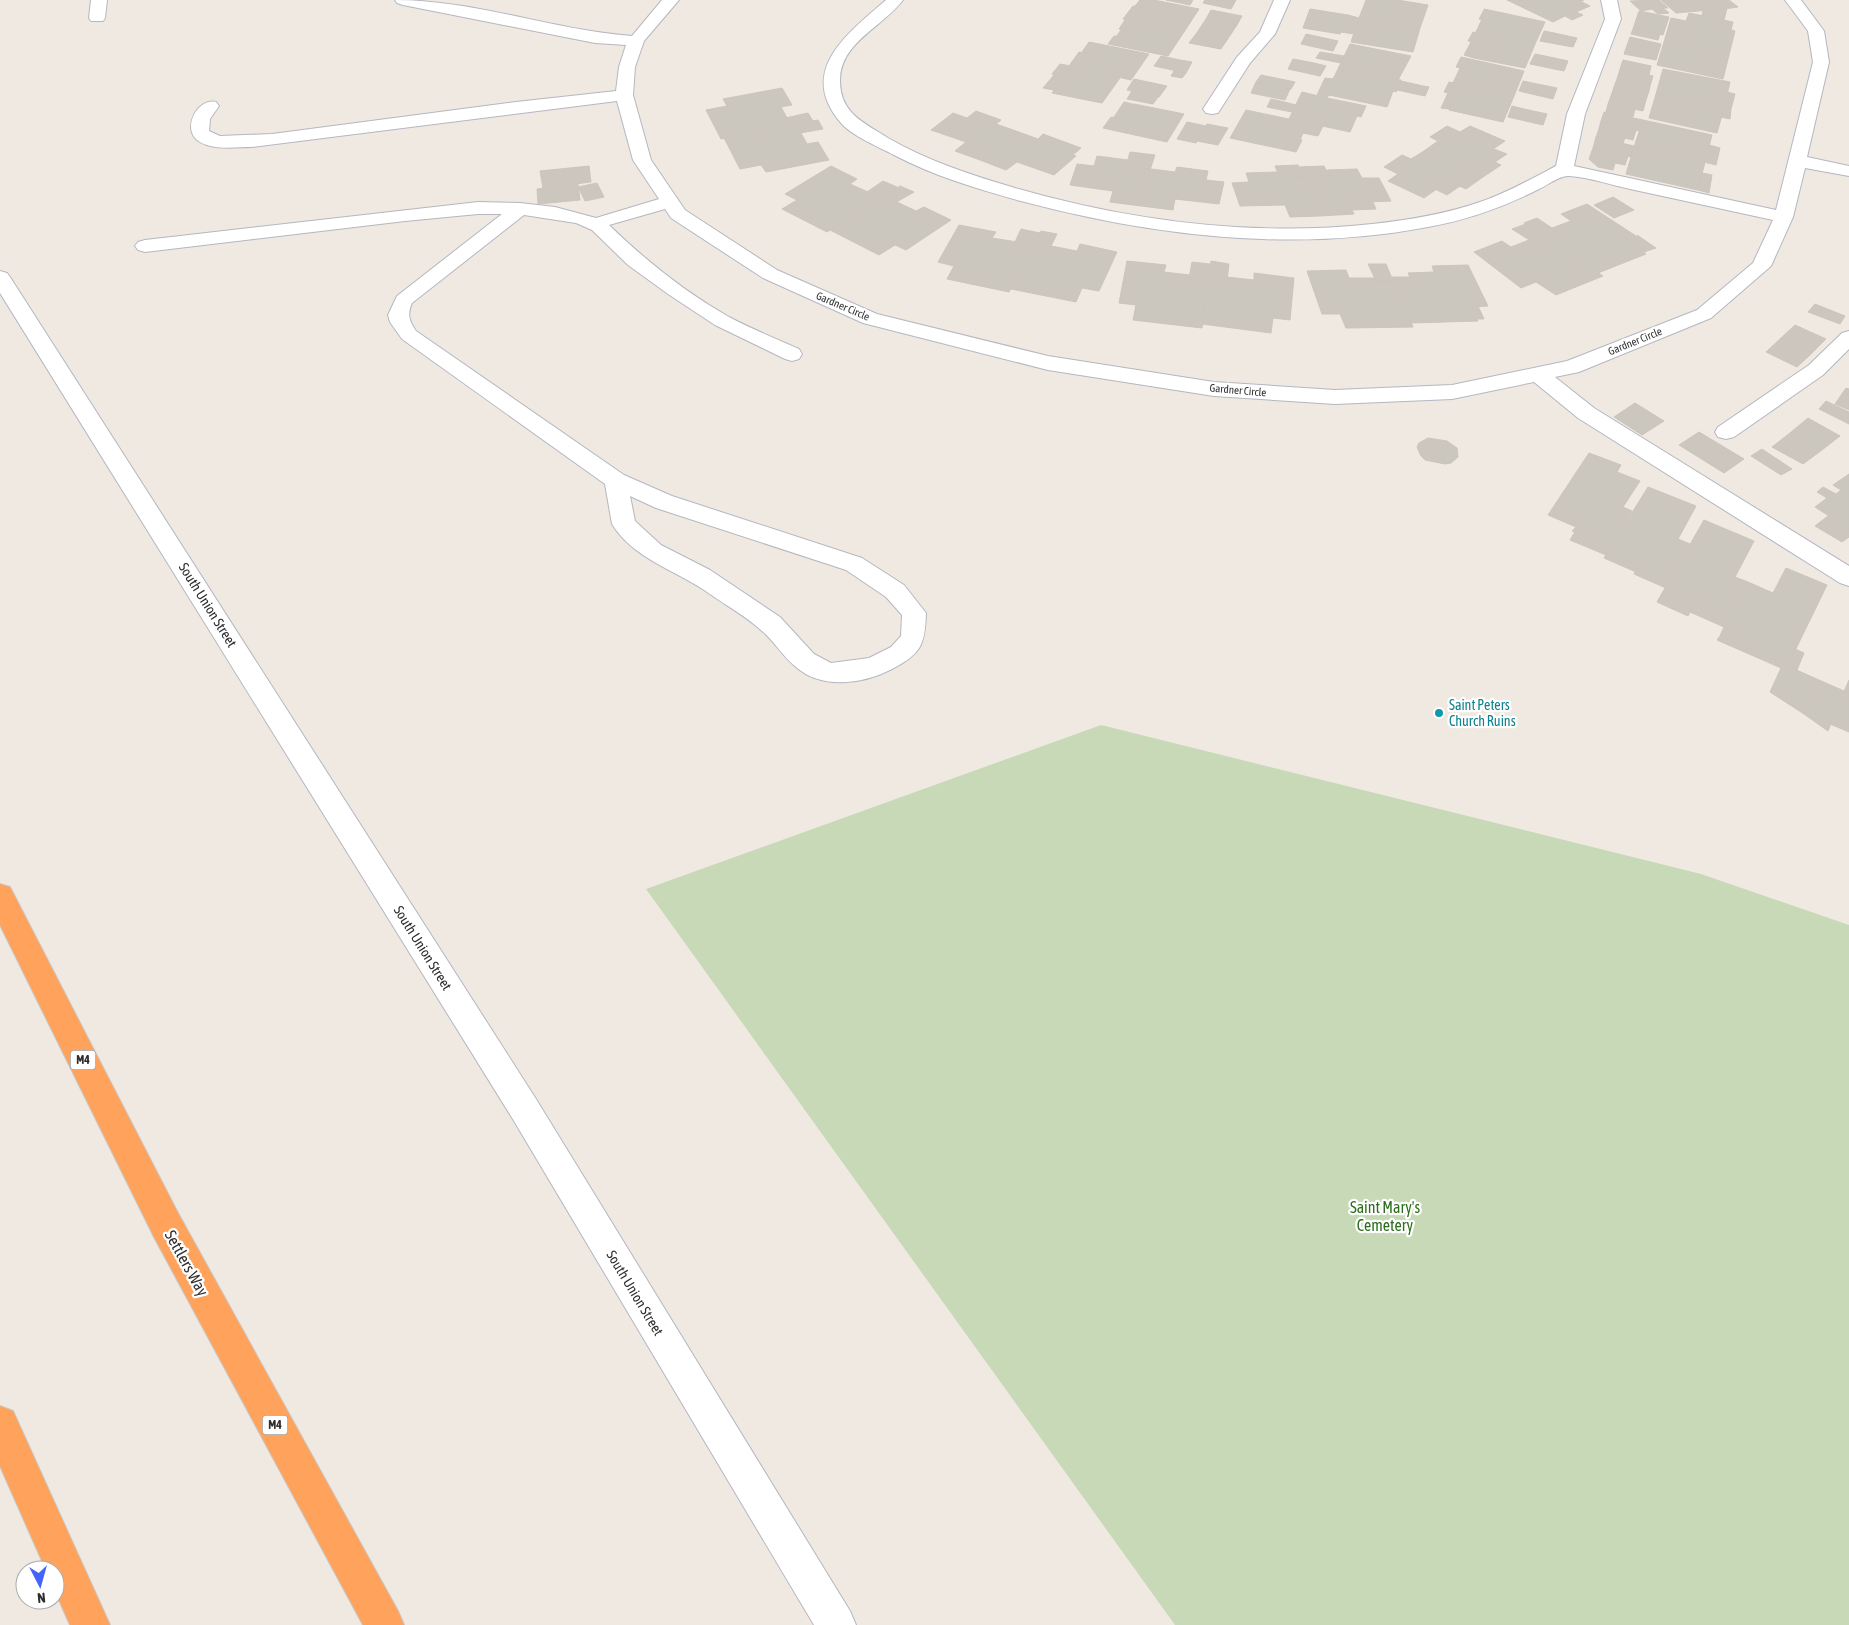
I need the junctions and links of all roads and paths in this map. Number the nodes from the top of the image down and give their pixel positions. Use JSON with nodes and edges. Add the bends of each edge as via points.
{"nodes":[{"id":1,"x":99,"y":0,"type":"edge"},
{"id":2,"x":403,"y":0,"type":"edge"},
{"id":3,"x":671,"y":0,"type":"edge"},
{"id":4,"x":895,"y":0,"type":"edge"},
{"id":5,"x":1282,"y":0,"type":"edge"},
{"id":6,"x":1609,"y":0,"type":"edge"},
{"id":7,"x":1793,"y":0,"type":"edge"},
{"id":8,"x":97,"y":18,"type":"dead end"},
{"id":9,"x":636,"y":41,"type":"junction"},
{"id":10,"x":624,"y":95,"type":"junction"},
{"id":11,"x":210,"y":106,"type":"dead end"},
{"id":12,"x":1212,"y":109,"type":"dead end"},
{"id":13,"x":1798,"y":161,"type":"junction"},
{"id":14,"x":1564,"y":169,"type":"junction"},
{"id":15,"x":1849,"y":171,"type":"edge"},
{"id":16,"x":670,"y":202,"type":"junction"},
{"id":17,"x":520,"y":209,"type":"junction"},
{"id":18,"x":1784,"y":217,"type":"junction"},
{"id":19,"x":594,"y":224,"type":"junction"},
{"id":20,"x":145,"y":246,"type":"dead end"},
{"id":21,"x":0,"y":277,"type":"edge"},
{"id":22,"x":1849,"y":337,"type":"edge"},
{"id":23,"x":792,"y":354,"type":"dead end"},
{"id":24,"x":1538,"y":374,"type":"junction"},
{"id":25,"x":1726,"y":432,"type":"dead end"},
{"id":26,"x":616,"y":480,"type":"junction"},
{"id":27,"x":1849,"y":577,"type":"edge"},
{"id":28,"x":0,"y":896,"type":"edge"},
{"id":29,"x":0,"y":1424,"type":"edge"},
{"id":30,"x":90,"y":1625,"type":"edge"},
{"id":31,"x":384,"y":1625,"type":"edge"},
{"id":32,"x":836,"y":1625,"type":"edge"}],
"edges":[{"from":1,"to":8,"type":"street"},
{"from":2,"to":9,"type":"street","via":[[595,38]]},
{"from":3,"to":9,"type":"street","name":"Gardner Circle"},
{"from":4,"to":14,"type":"street","via":[[854,38],[837,60],[831,79],[835,99],[848,121],[894,150],[959,178],[1037,200],[1105,215],[1202,229],[1332,233],[1436,220],[1487,206]]},
{"from":5,"to":12,"type":"street","via":[[1267,34],[1243,60]]},
{"from":6,"to":14,"type":"street","via":[[1613,19],[1576,114]]},
{"from":7,"to":13,"type":"street","name":"Gardner Circle","via":[[1816,31],[1821,62]]},
{"from":9,"to":10,"type":"street","name":"Gardner Circle","via":[[627,67]]},
{"from":10,"to":11,"type":"street","via":[[236,142],[208,139],[199,131],[198,124]]},
{"from":10,"to":16,"type":"street","name":"Gardner Circle","via":[[642,160]]},
{"from":13,"to":15,"type":"street"},
{"from":13,"to":18,"type":"street","name":"Gardner Circle"},
{"from":14,"to":18,"type":"street"},
{"from":16,"to":19,"type":"street"},
{"from":16,"to":24,"type":"street","name":"Gardner Circle","via":[[678,214],[770,274],[870,319],[1048,363],[1214,389],[1334,397],[1452,392]]},
{"from":17,"to":19,"type":"street","via":[[581,218]]},
{"from":17,"to":20,"type":"street","via":[[478,208],[405,215]]},
{"from":17,"to":26,"type":"street","via":[[404,300],[398,310],[399,320],[409,335]]},
{"from":18,"to":24,"type":"street","name":"Gardner Circle","via":[[1761,266],[1704,314],[1572,367]]},
{"from":19,"to":23,"type":"street","via":[[635,262],[674,290],[722,321]]},
{"from":21,"to":32,"type":"street","name":"South Union Street","via":[[525,1110]]},
{"from":22,"to":25,"type":"street","via":[[1816,370]]},
{"from":24,"to":27,"type":"street","via":[[1586,413]]},
{"from":26,"to":26,"type":"street","via":[[664,502],[854,564],[895,590],[914,612],[914,638],[900,654],[874,668],[828,672],[805,661],[771,624],[702,576],[652,551],[624,524]]},
{"from":28,"to":31,"type":"highway","name":"Settlers Way","number":"M4","via":[[166,1225]]},
{"from":29,"to":30,"type":"highway"}]}
